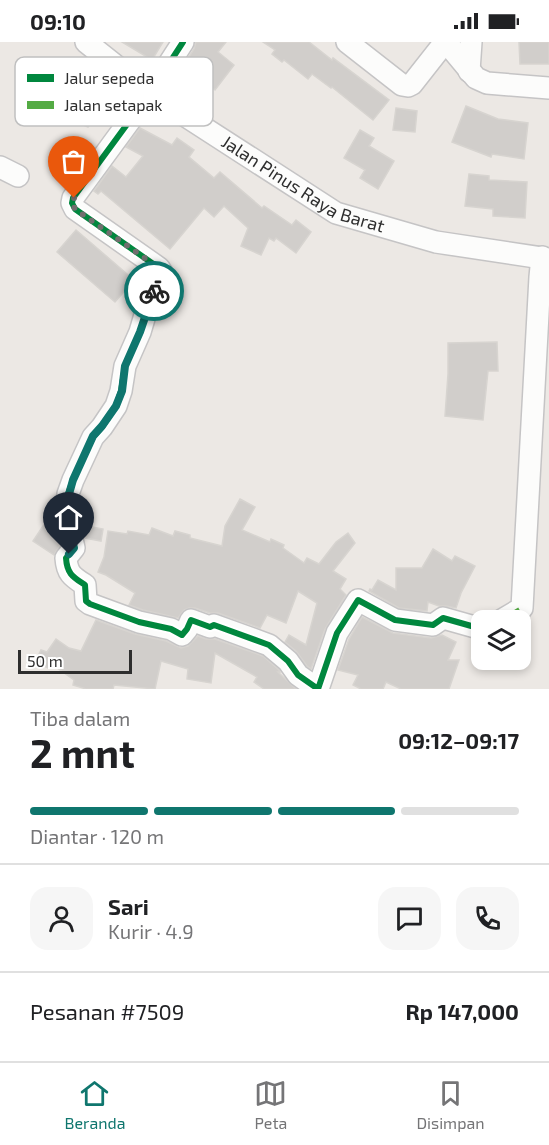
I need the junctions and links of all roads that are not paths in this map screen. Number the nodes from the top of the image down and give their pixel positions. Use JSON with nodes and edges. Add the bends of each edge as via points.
{"nodes":[{"id":1,"x":86,"y":42,"type":"edge"},
{"id":2,"x":183,"y":42,"type":"edge"},
{"id":3,"x":347,"y":42,"type":"edge"},
{"id":4,"x":445,"y":42,"type":"edge"},
{"id":5,"x":471,"y":42,"type":"edge"},
{"id":6,"x":105,"y":57,"type":"edge"},
{"id":7,"x":173,"y":57,"type":"edge"},
{"id":8,"x":469,"y":71,"type":"junction"},
{"id":9,"x":549,"y":88,"type":"edge"},
{"id":10,"x":126,"y":126,"type":"edge"},
{"id":11,"x":201,"y":126,"type":"edge"},
{"id":12,"x":546,"y":258,"type":"edge"},
{"id":13,"x":519,"y":610,"type":"edge"},
{"id":14,"x":471,"y":626,"type":"edge"},
{"id":15,"x":318,"y":689,"type":"edge"},
{"id":16,"x":318,"y":689,"type":"edge"}],
"edges":[{"from":1,"to":6,"type":"street","name":"Jalan Pinus Raya Barat"},
{"from":2,"to":7,"type":"street"},
{"from":3,"to":4,"type":"street","via":[[408,86]]},
{"from":4,"to":8,"type":"street"},
{"from":5,"to":8,"type":"street"},
{"from":8,"to":9,"type":"street","via":[[487,83]]},
{"from":10,"to":15,"type":"street","via":[[72,203],[162,273],[125,366],[116,406],[93,436],[73,480],[67,506],[74,548],[66,558],[67,567],[85,585],[86,601],[90,604],[182,635],[190,620],[269,645]]},
{"from":11,"to":12,"type":"street","name":"Jalan Pinus Raya Barat","via":[[336,213],[436,242]]},
{"from":12,"to":13,"type":"street","via":[[522,608]]},
{"from":14,"to":16,"type":"street","via":[[443,618],[433,625],[395,620],[358,600],[337,633]]}]}
